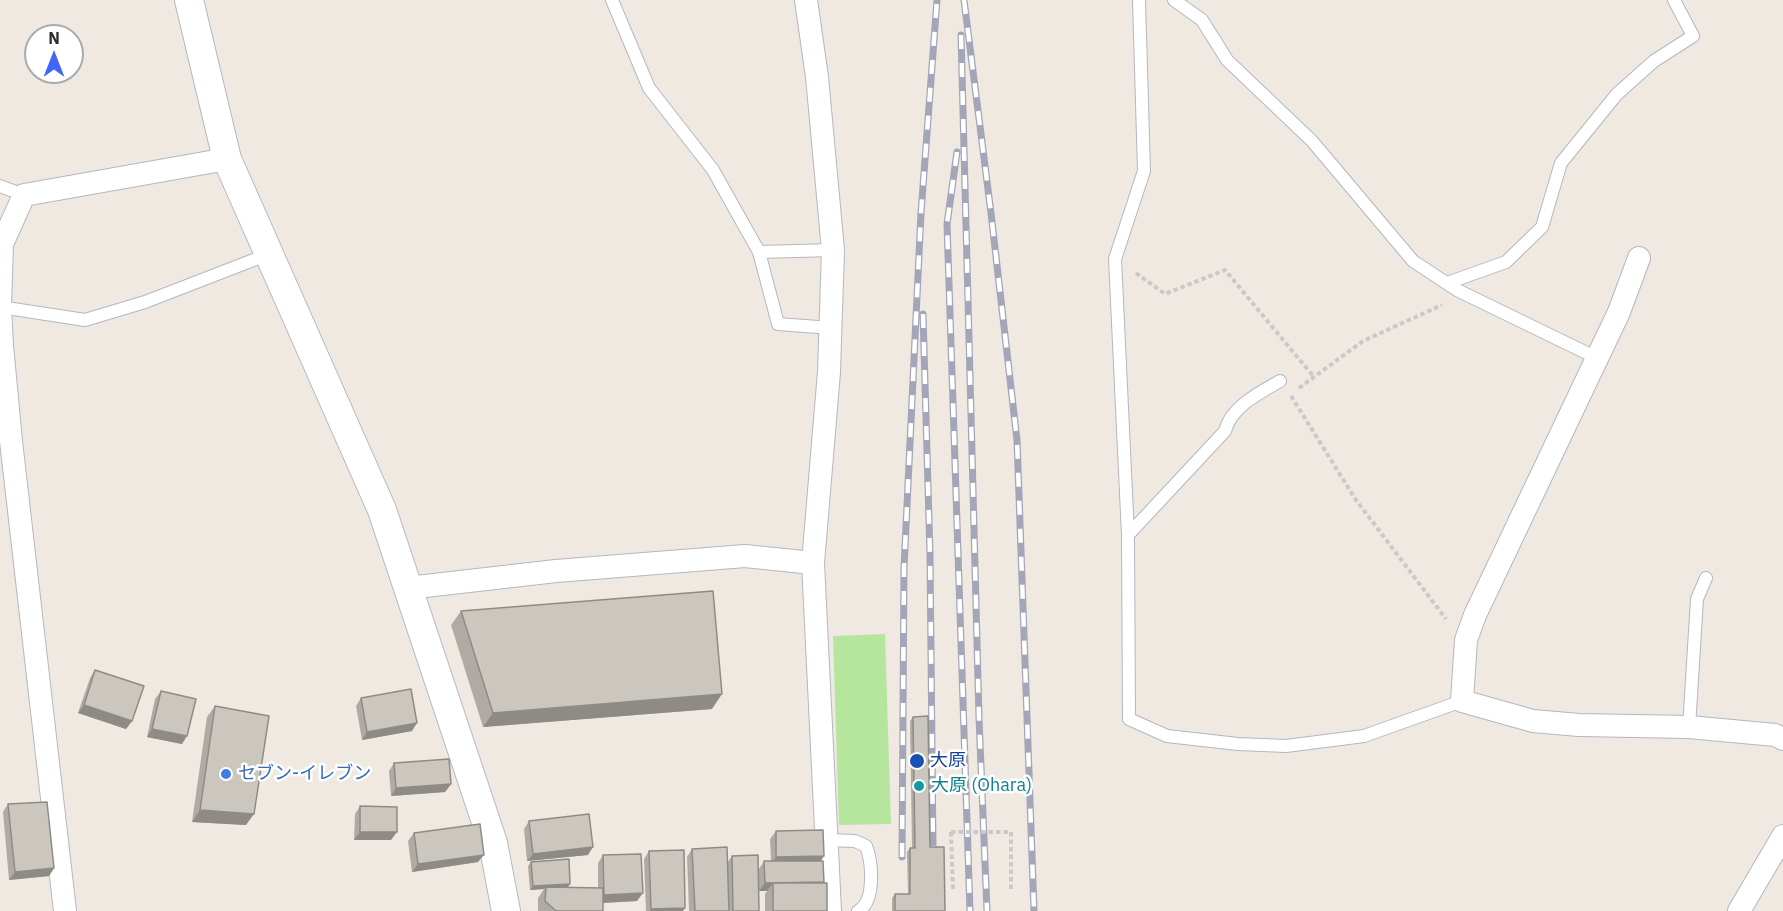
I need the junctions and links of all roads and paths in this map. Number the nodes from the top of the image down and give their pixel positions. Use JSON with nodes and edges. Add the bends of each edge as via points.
{"nodes":[{"id":1,"x":189,"y":0,"type":"edge"},
{"id":2,"x":612,"y":0,"type":"edge"},
{"id":3,"x":806,"y":0,"type":"edge"},
{"id":4,"x":1139,"y":0,"type":"edge"},
{"id":5,"x":1174,"y":0,"type":"edge"},
{"id":6,"x":1674,"y":0,"type":"edge"},
{"id":7,"x":227,"y":159,"type":"junction"},
{"id":8,"x":0,"y":186,"type":"edge"},
{"id":9,"x":24,"y":195,"type":"junction"},
{"id":10,"x":833,"y":250,"type":"junction"},
{"id":11,"x":759,"y":252,"type":"junction"},
{"id":12,"x":269,"y":254,"type":"junction"},
{"id":13,"x":1640,"y":258,"type":"dead end"},
{"id":14,"x":1115,"y":259,"type":"junction"},
{"id":15,"x":1452,"y":286,"type":"junction"},
{"id":16,"x":0,"y":307,"type":"edge"},
{"id":17,"x":831,"y":328,"type":"junction"},
{"id":18,"x":1,"y":345,"type":"edge"},
{"id":19,"x":1597,"y":358,"type":"junction"},
{"id":20,"x":1314,"y":377,"type":"junction"},
{"id":21,"x":1280,"y":381,"type":"joint"},
{"id":22,"x":1290,"y":395,"type":"junction"},
{"id":23,"x":5,"y":440,"type":"edge"},
{"id":24,"x":1128,"y":535,"type":"junction"},
{"id":25,"x":813,"y":563,"type":"junction"},
{"id":26,"x":1706,"y":578,"type":"dead end"},
{"id":27,"x":408,"y":588,"type":"junction"},
{"id":28,"x":1466,"y":645,"type":"junction"},
{"id":29,"x":1462,"y":701,"type":"junction"},
{"id":30,"x":1689,"y":727,"type":"junction"},
{"id":31,"x":1783,"y":739,"type":"edge"},
{"id":32,"x":1783,"y":836,"type":"edge"},
{"id":33,"x":826,"y":840,"type":"junction"},
{"id":34,"x":953,"y":889,"type":"dead end"},
{"id":35,"x":1011,"y":889,"type":"dead end"},
{"id":36,"x":64,"y":911,"type":"edge"},
{"id":37,"x":506,"y":911,"type":"edge"},
{"id":38,"x":830,"y":911,"type":"edge"},
{"id":39,"x":858,"y":911,"type":"edge"},
{"id":40,"x":1739,"y":911,"type":"edge"}],
"edges":[{"from":1,"to":7,"type":"street"},
{"from":2,"to":11,"type":"lane","via":[[649,88],[714,170]]},
{"from":3,"to":10,"type":"street"},
{"from":4,"to":14,"type":"lane","via":[[1144,171]]},
{"from":5,"to":15,"type":"lane","via":[[1202,20],[1227,60],[1312,141],[1413,261]]},
{"from":6,"to":15,"type":"lane","via":[[1693,36],[1654,61],[1617,94],[1561,163],[1542,227],[1506,262]]},
{"from":7,"to":9,"type":"street"},
{"from":7,"to":12,"type":"street"},
{"from":8,"to":9,"type":"lane"},
{"from":9,"to":16,"type":"street","via":[[2,244]]},
{"from":10,"to":11,"type":"lane"},
{"from":10,"to":17,"type":"street"},
{"from":11,"to":17,"type":"lane","via":[[778,324]]},
{"from":12,"to":16,"type":"lane","via":[[145,302],[85,320]]},
{"from":12,"to":27,"type":"street","via":[[382,510]]},
{"from":13,"to":19,"type":"street"},
{"from":14,"to":20,"type":"path","via":[[1166,294],[1225,270]]},
{"from":14,"to":24,"type":"lane"},
{"from":15,"to":19,"type":"lane"},
{"from":15,"to":20,"type":"path","via":[[1441,307],[1363,341]]},
{"from":16,"to":18,"type":"street"},
{"from":17,"to":25,"type":"street"},
{"from":18,"to":23,"type":"street"},
{"from":19,"to":28,"type":"street","via":[[1475,615]]},
{"from":20,"to":22,"type":"path"},
{"from":21,"to":22,"type":"path"},
{"from":21,"to":24,"type":"lane","via":[[1228,418],[1224,431]]},
{"from":22,"to":28,"type":"path","via":[[1356,500]]},
{"from":23,"to":36,"type":"street"},
{"from":24,"to":29,"type":"lane","via":[[1129,719],[1167,736],[1286,746],[1364,736]]},
{"from":25,"to":27,"type":"street","via":[[745,556]]},
{"from":25,"to":33,"type":"street"},
{"from":26,"to":30,"type":"lane","via":[[1696,599]]},
{"from":27,"to":37,"type":"street","via":[[493,843]]},
{"from":28,"to":29,"type":"street"},
{"from":29,"to":30,"type":"street","via":[[1533,721]]},
{"from":30,"to":31,"type":"street"},
{"from":32,"to":40,"type":"street"},
{"from":33,"to":38,"type":"street"},
{"from":33,"to":39,"type":"lane","via":[[855,841],[866,846],[870,857],[870,897]]},
{"from":34,"to":35,"type":"path","bridge":true,"via":[[951,832],[1011,832]]}]}
